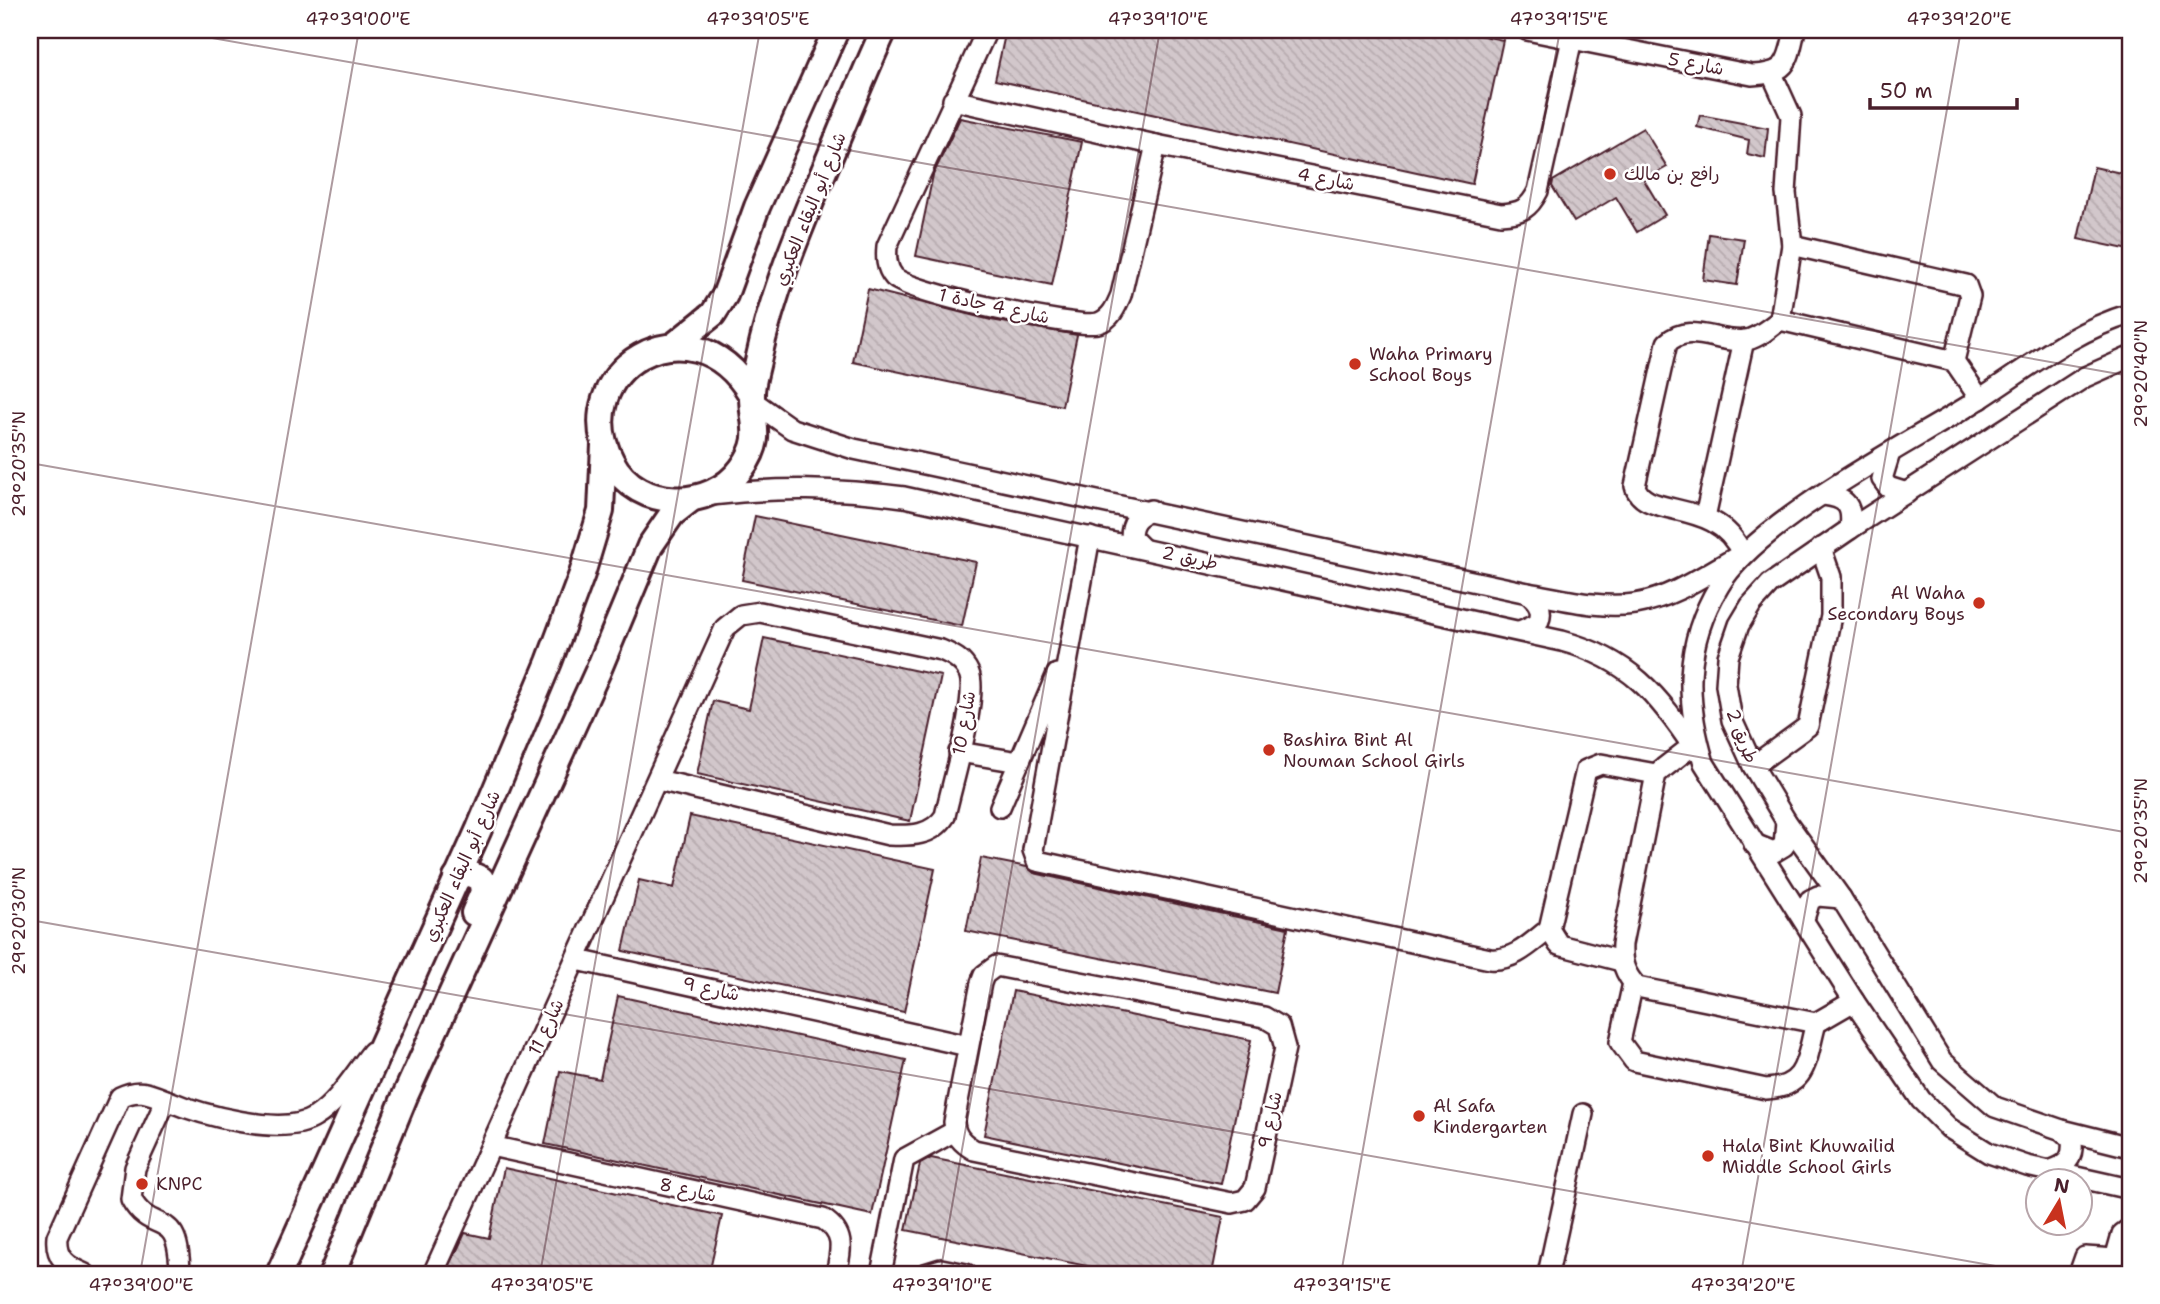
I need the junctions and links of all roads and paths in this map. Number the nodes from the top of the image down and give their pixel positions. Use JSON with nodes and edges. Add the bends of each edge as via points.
{"nodes":[{"id":1,"x":836,"y":30,"type":"edge"},
{"id":2,"x":884,"y":30,"type":"edge"},
{"id":3,"x":987,"y":30,"type":"edge"},
{"id":4,"x":1527,"y":30,"type":"edge"},
{"id":5,"x":1795,"y":30,"type":"edge"},
{"id":6,"x":1572,"y":39,"type":"junction"},
{"id":7,"x":1772,"y":74,"type":"junction"},
{"id":8,"x":953,"y":100,"type":"junction"},
{"id":9,"x":1156,"y":145,"type":"junction"},
{"id":10,"x":1792,"y":244,"type":"junction"},
{"id":11,"x":2130,"y":314,"type":"edge"},
{"id":12,"x":1780,"y":320,"type":"junction"},
{"id":13,"x":1744,"y":340,"type":"junction"},
{"id":14,"x":673,"y":346,"type":"junction"},
{"id":15,"x":2130,"y":357,"type":"edge"},
{"id":16,"x":1954,"y":361,"type":"junction"},
{"id":17,"x":753,"y":398,"type":"junction"},
{"id":18,"x":1980,"y":400,"type":"junction"},
{"id":19,"x":604,"y":445,"type":"junction"},
{"id":20,"x":1889,"y":456,"type":"junction"},
{"id":21,"x":1907,"y":493,"type":"junction"},
{"id":22,"x":1824,"y":495,"type":"junction"},
{"id":23,"x":698,"y":498,"type":"junction"},
{"id":24,"x":1151,"y":510,"type":"junction"},
{"id":25,"x":1705,"y":517,"type":"junction"},
{"id":26,"x":1850,"y":529,"type":"junction"},
{"id":27,"x":1090,"y":537,"type":"junction"},
{"id":28,"x":1142,"y":548,"type":"junction"},
{"id":29,"x":1821,"y":548,"type":"junction"},
{"id":30,"x":1742,"y":554,"type":"junction"},
{"id":31,"x":1528,"y":593,"type":"junction"},
{"id":32,"x":1520,"y":631,"type":"junction"},
{"id":33,"x":1071,"y":641,"type":"junction"},
{"id":34,"x":1692,"y":746,"type":"junction"},
{"id":35,"x":959,"y":752,"type":"junction"},
{"id":36,"x":1019,"y":762,"type":"junction"},
{"id":37,"x":1704,"y":763,"type":"junction"},
{"id":38,"x":1753,"y":766,"type":"junction"},
{"id":39,"x":1656,"y":774,"type":"junction"},
{"id":40,"x":658,"y":780,"type":"junction"},
{"id":41,"x":1000,"y":807,"type":"dead end"},
{"id":42,"x":1786,"y":821,"type":"junction"},
{"id":43,"x":1754,"y":844,"type":"junction"},
{"id":44,"x":456,"y":878,"type":"junction"},
{"id":45,"x":1841,"y":898,"type":"junction"},
{"id":46,"x":1804,"y":919,"type":"junction"},
{"id":47,"x":1549,"y":929,"type":"junction"},
{"id":48,"x":577,"y":960,"type":"junction"},
{"id":49,"x":1621,"y":961,"type":"junction"},
{"id":50,"x":1633,"y":983,"type":"junction"},
{"id":51,"x":1854,"y":1000,"type":"junction"},
{"id":52,"x":1815,"y":1023,"type":"junction"},
{"id":53,"x":387,"y":1035,"type":"junction"},
{"id":54,"x":968,"y":1046,"type":"junction"},
{"id":55,"x":405,"y":1096,"type":"junction"},
{"id":56,"x":166,"y":1100,"type":"junction"},
{"id":57,"x":1583,"y":1114,"type":"dead end"},
{"id":58,"x":2062,"y":1130,"type":"junction"},
{"id":59,"x":955,"y":1131,"type":"junction"},
{"id":60,"x":491,"y":1146,"type":"junction"},
{"id":61,"x":2130,"y":1146,"type":"edge"},
{"id":62,"x":2039,"y":1168,"type":"edge"},
{"id":63,"x":2060,"y":1168,"type":"edge"},
{"id":64,"x":2094,"y":1181,"type":"edge"},
{"id":65,"x":2130,"y":1189,"type":"edge"},
{"id":66,"x":2130,"y":1228,"type":"edge"},
{"id":67,"x":335,"y":1269,"type":"edge"},
{"id":68,"x":85,"y":1274,"type":"edge"},
{"id":69,"x":180,"y":1274,"type":"edge"},
{"id":70,"x":279,"y":1274,"type":"edge"},
{"id":71,"x":433,"y":1274,"type":"edge"},
{"id":72,"x":836,"y":1274,"type":"edge"},
{"id":73,"x":881,"y":1274,"type":"edge"},
{"id":74,"x":925,"y":1274,"type":"edge"},
{"id":75,"x":966,"y":1274,"type":"edge"},
{"id":76,"x":1548,"y":1274,"type":"edge"},
{"id":77,"x":2078,"y":1274,"type":"edge"}],
"edges":[{"from":1,"to":14,"type":"main road","via":[[757,207],[725,295],[713,314]]},
{"from":2,"to":17,"type":"main road","name":"شارع أبو البقاء العكبري","via":[[794,244],[762,341]]},
{"from":3,"to":8,"type":"street"},
{"from":4,"to":6,"type":"street","name":"شارع 5"},
{"from":5,"to":7,"type":"street","via":[[1789,58]]},
{"from":6,"to":7,"type":"street","name":"شارع 5","via":[[1752,75]]},
{"from":6,"to":9,"type":"street","name":"شارع 4","via":[[1538,191],[1531,204],[1515,213]]},
{"from":7,"to":10,"type":"street","via":[[1791,116],[1786,193]]},
{"from":8,"to":9,"type":"street","name":"شارع 4"},
{"from":8,"to":9,"type":"street","name":"شارع 4 جادة 1","via":[[905,202],[886,256],[896,279],[942,296],[1074,323],[1102,322],[1121,295]]},
{"from":10,"to":12,"type":"street"},
{"from":10,"to":16,"type":"street","via":[[1966,285],[1970,296]]},
{"from":11,"to":18,"type":"street","name":"طريق 2","via":[[2079,333]]},
{"from":12,"to":13,"type":"street"},
{"from":12,"to":16,"type":"street"},
{"from":13,"to":25,"type":"street"},
{"from":13,"to":25,"type":"street","via":[[1689,333],[1667,343],[1634,486],[1644,500]]},
{"from":14,"to":17,"type":"main road","via":[[697,348],[720,357],[738,373]]},
{"from":14,"to":19,"type":"main road","via":[[640,356],[611,385],[601,425]]},
{"from":15,"to":21,"type":"street","name":"طريق 2","via":[[2085,377]]},
{"from":16,"to":18,"type":"street"},
{"from":17,"to":23,"type":"main road","via":[[757,425],[743,468],[727,485]]},
{"from":17,"to":24,"type":"street","name":"طريق 2","via":[[792,429],[854,449]]},
{"from":18,"to":20,"type":"street","name":"طريق 2"},
{"from":19,"to":23,"type":"main road","via":[[628,482],[647,494],[668,500]]},
{"from":19,"to":44,"type":"main road","name":"شارع أبو البقاء العكبري","via":[[601,511],[582,574],[550,662]]},
{"from":20,"to":21,"type":"street","via":[[1882,479],[1888,487]]},
{"from":20,"to":22,"type":"street","name":"طريق 2"},
{"from":21,"to":26,"type":"street","name":"طريق 2"},
{"from":22,"to":26,"type":"street","via":[[1847,503],[1852,514]]},
{"from":22,"to":30,"type":"street","name":"طريق 2"},
{"from":23,"to":27,"type":"street","name":"طريق 2","via":[[773,488],[857,491]]},
{"from":23,"to":55,"type":"main road","via":[[672,514],[650,546]]},
{"from":24,"to":28,"type":"street","via":[[1136,518],[1131,530],[1131,537]]},
{"from":24,"to":31,"type":"street","name":"طريق 2"},
{"from":25,"to":30,"type":"street","via":[[1725,527]]},
{"from":26,"to":29,"type":"street","name":"طريق 2"},
{"from":27,"to":28,"type":"street","name":"طريق 2"},
{"from":27,"to":33,"type":"street"},
{"from":28,"to":32,"type":"street","name":"طريق 2"},
{"from":29,"to":38,"type":"street","via":[[1831,577],[1831,616],[1808,726]]},
{"from":29,"to":38,"type":"street","name":"طريق 2","via":[[1770,584],[1751,605],[1728,657],[1726,685],[1732,720]]},
{"from":30,"to":31,"type":"street","name":"طريق 2","via":[[1662,596],[1636,604],[1588,604]]},
{"from":30,"to":37,"type":"street","name":"طريق 2","via":[[1706,610],[1691,657],[1689,696]]},
{"from":31,"to":32,"type":"street","via":[[1538,603],[1541,616],[1538,623]]},
{"from":32,"to":34,"type":"street","name":"طريق 2","via":[[1607,656],[1648,688]]},
{"from":33,"to":36,"type":"street"},
{"from":33,"to":47,"type":"street","via":[[1033,850],[1037,861],[1490,959],[1514,955]]},
{"from":34,"to":37,"type":"street","name":"طريق 2"},
{"from":34,"to":39,"type":"street"},
{"from":35,"to":36,"type":"street"},
{"from":35,"to":40,"type":"street","name":"شارع 10","via":[[945,816],[934,828],[907,836]]},
{"from":35,"to":40,"type":"street","name":"شارع 10","via":[[972,682],[958,658],[940,650],[760,611],[741,615],[725,628]]},
{"from":36,"to":41,"type":"street"},
{"from":37,"to":43,"type":"street","name":"طريق 2"},
{"from":38,"to":42,"type":"street","name":"طريق 2"},
{"from":39,"to":47,"type":"street","via":[[1601,764],[1586,770]]},
{"from":39,"to":49,"type":"street"},
{"from":40,"to":48,"type":"street","name":"شارع 11"},
{"from":42,"to":43,"type":"street","via":[[1784,846],[1774,852]]},
{"from":42,"to":45,"type":"street","name":"طريق 2"},
{"from":43,"to":46,"type":"street","name":"طريق 2"},
{"from":44,"to":53,"type":"main road","name":"شارع أبو البقاء العكبري"},
{"from":44,"to":55,"type":"main road","via":[[476,875],[483,892],[410,1056]]},
{"from":45,"to":46,"type":"street","via":[[1818,895],[1810,900]]},
{"from":45,"to":58,"type":"street","name":"طريق 2","via":[[1942,1061],[1995,1107]]},
{"from":46,"to":51,"type":"street","name":"طريق 2"},
{"from":47,"to":49,"type":"street","via":[[1559,945]]},
{"from":48,"to":54,"type":"street","name":"شارع 9"},
{"from":48,"to":60,"type":"street","name":"شارع 11"},
{"from":49,"to":50,"type":"street"},
{"from":50,"to":52,"type":"street"},
{"from":50,"to":52,"type":"street","via":[[1619,1042],[1634,1061],[1766,1089],[1785,1088],[1802,1075]]},
{"from":51,"to":52,"type":"street"},
{"from":51,"to":62,"type":"street","name":"طريق 2","via":[[1922,1100],[1949,1129],[1989,1153]]},
{"from":53,"to":56,"type":"street","via":[[322,1112],[304,1122],[270,1124],[214,1118]]},
{"from":53,"to":70,"type":"main road","name":"شارع أبو البقاء العكبري"},
{"from":54,"to":59,"type":"street","name":"شارع 9"},
{"from":54,"to":59,"type":"street","name":"شارع 9","via":[[984,975],[996,966],[1006,966],[1264,1017],[1279,1026],[1285,1048],[1255,1188],[1240,1202],[974,1150]]},
{"from":55,"to":67,"type":"main road"},
{"from":56,"to":68,"type":"street","via":[[133,1090],[120,1097],[57,1237],[56,1250],[62,1260]]},
{"from":56,"to":69,"type":"street","via":[[135,1168],[131,1199],[138,1209],[170,1228],[180,1249]]},
{"from":57,"to":76,"type":"street"},
{"from":58,"to":61,"type":"street","name":"طريق 2"},
{"from":58,"to":63,"type":"street","via":[[2072,1140],[2073,1153]]},
{"from":59,"to":73,"type":"street","via":[[904,1159]]},
{"from":60,"to":71,"type":"street","name":"شارع 11"},
{"from":60,"to":72,"type":"street","name":"شارع 8","via":[[823,1219],[835,1227],[841,1241]]},
{"from":64,"to":65,"type":"street","name":"طريق 2"},
{"from":66,"to":77,"type":"street","via":[[2122,1234],[2115,1259],[2085,1257]]},
{"from":74,"to":75,"type":"street","via":[[941,1269]]}]}
